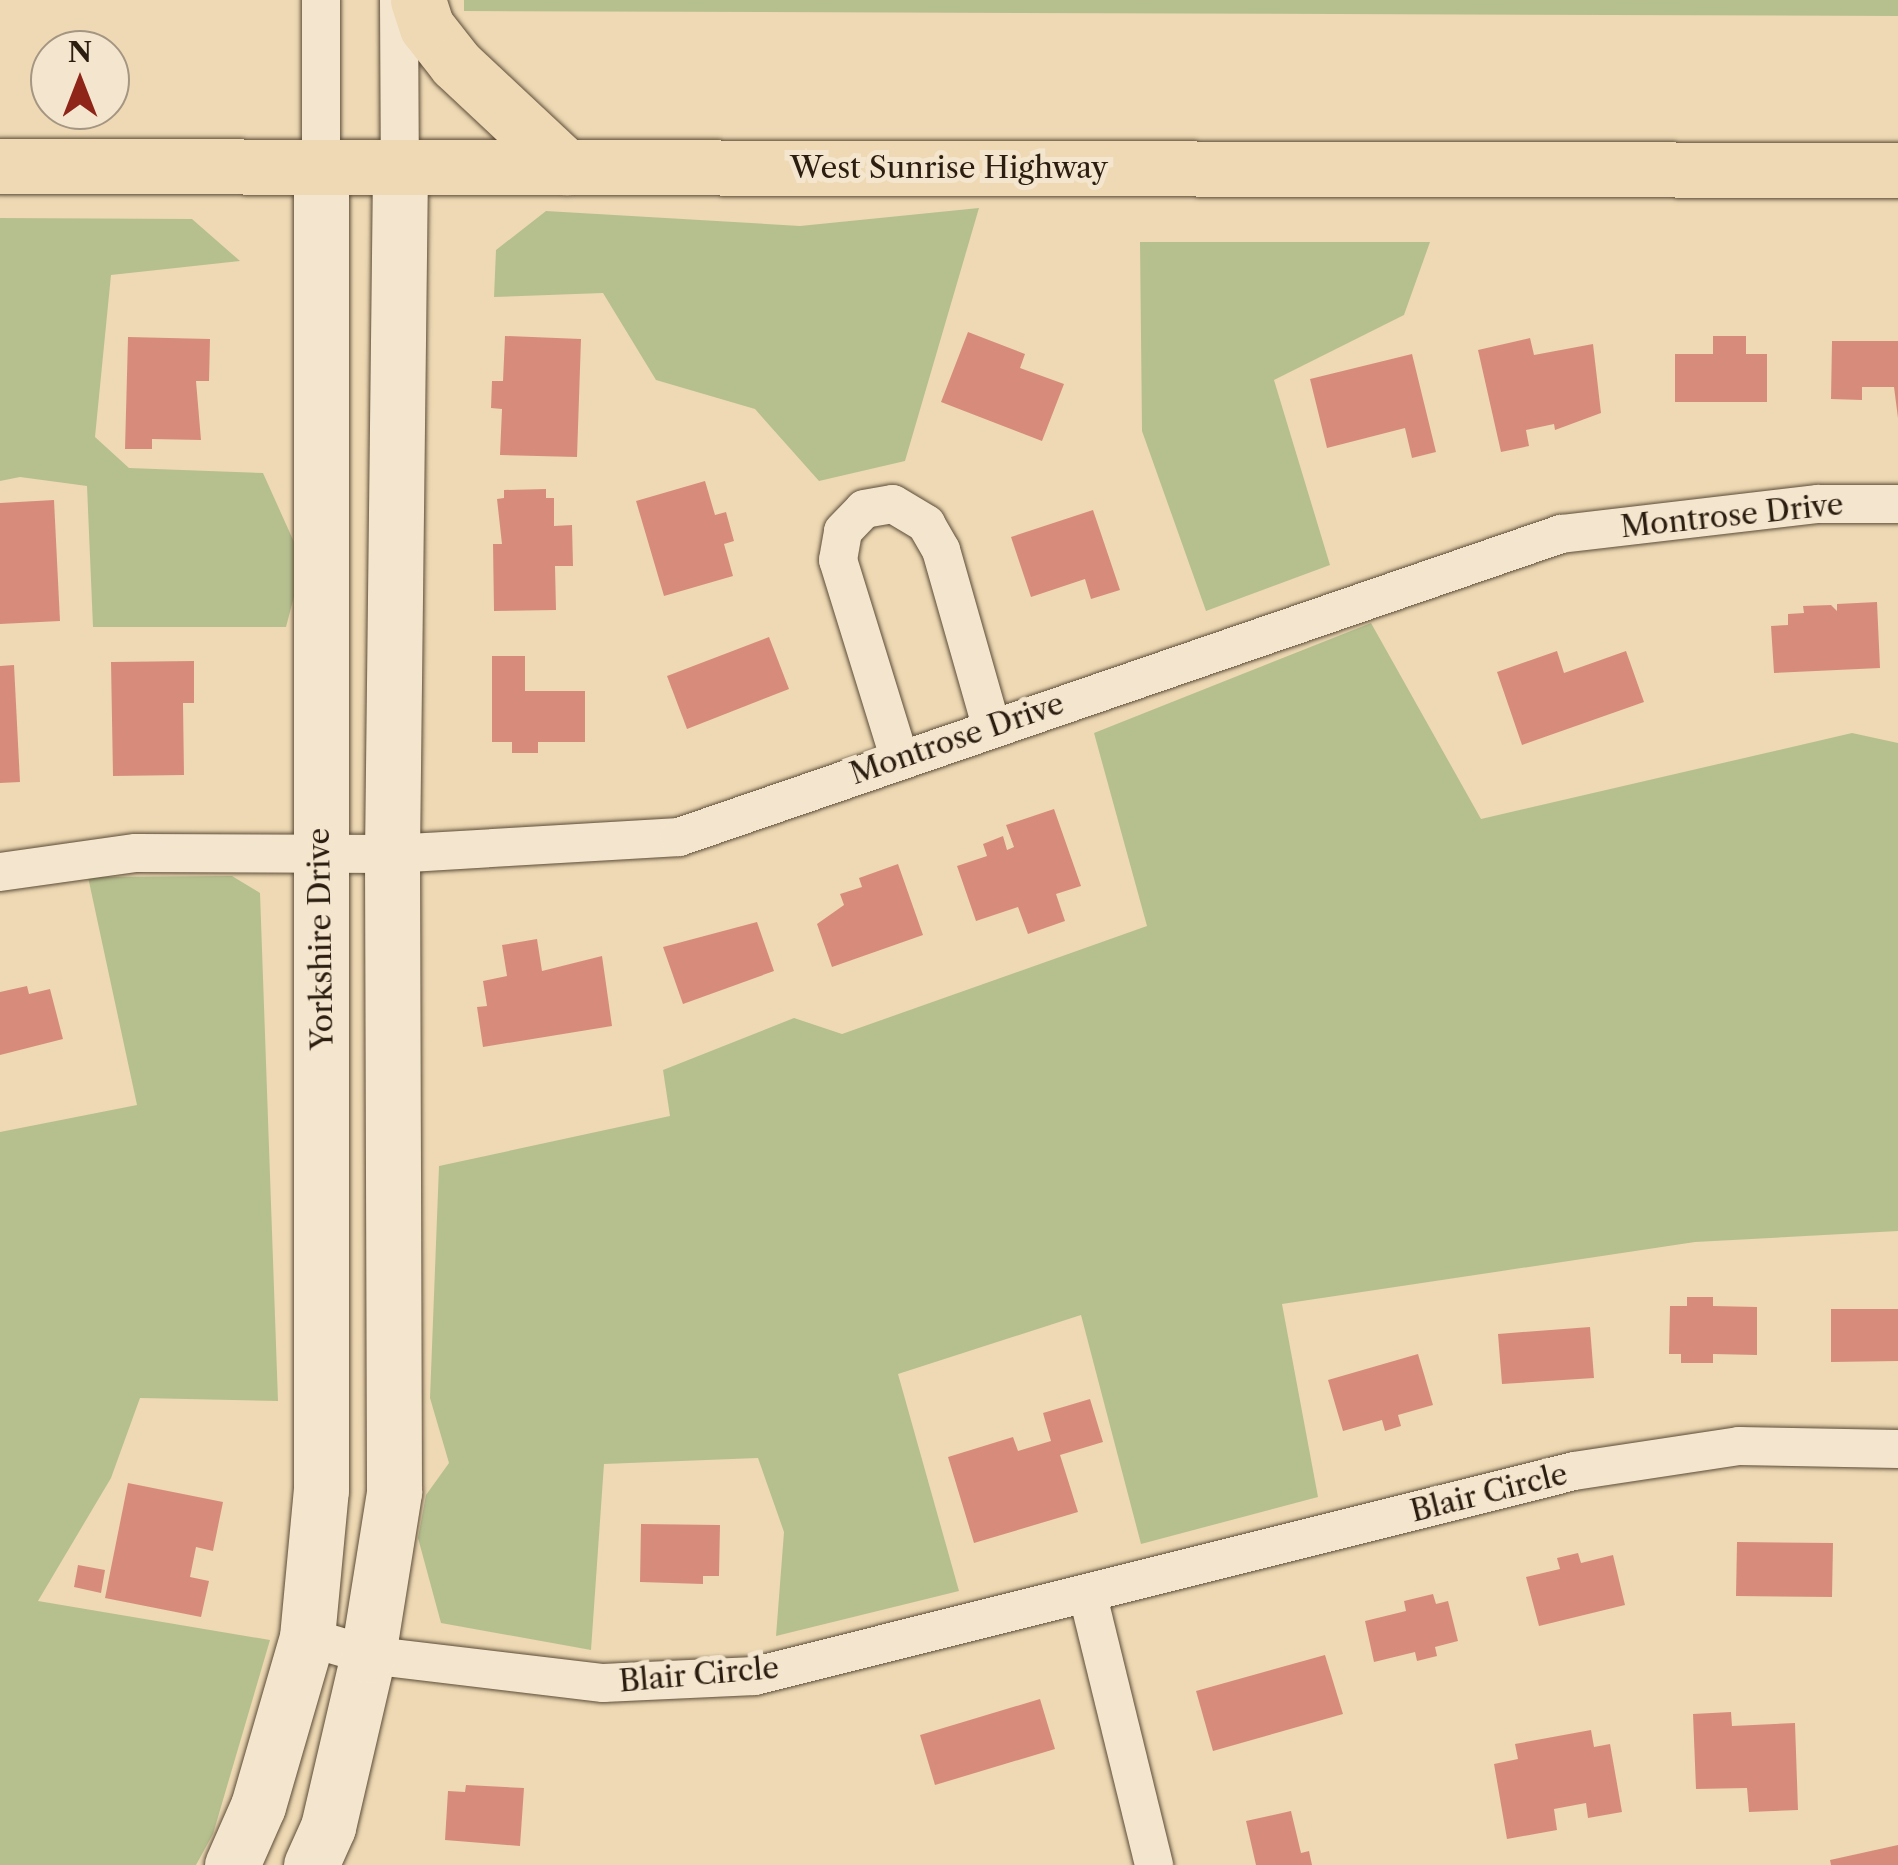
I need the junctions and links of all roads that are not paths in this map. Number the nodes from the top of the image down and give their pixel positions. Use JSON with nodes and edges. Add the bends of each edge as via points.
{"nodes":[{"id":1,"x":321,"y":0,"type":"edge"},
{"id":2,"x":399,"y":0,"type":"edge"},
{"id":3,"x":418,"y":0,"type":"edge"},
{"id":4,"x":0,"y":166,"type":"edge"},
{"id":5,"x":320,"y":167,"type":"junction"},
{"id":6,"x":400,"y":167,"type":"junction"},
{"id":7,"x":566,"y":167,"type":"junction"},
{"id":8,"x":1898,"y":170,"type":"edge"},
{"id":9,"x":1898,"y":504,"type":"edge"},
{"id":10,"x":991,"y":726,"type":"junction"},
{"id":11,"x":899,"y":758,"type":"junction"},
{"id":12,"x":392,"y":854,"type":"junction"},
{"id":13,"x":320,"y":856,"type":"junction"},
{"id":14,"x":0,"y":872,"type":"edge"},
{"id":15,"x":1898,"y":1449,"type":"edge"},
{"id":16,"x":1088,"y":1596,"type":"junction"},
{"id":17,"x":306,"y":1636,"type":"junction"},
{"id":18,"x":368,"y":1654,"type":"junction"},
{"id":19,"x":232,"y":1865,"type":"edge"},
{"id":20,"x":311,"y":1865,"type":"edge"},
{"id":21,"x":1154,"y":1865,"type":"edge"}],
"edges":[{"from":1,"to":5,"type":"street","name":"Yorkshire Drive"},
{"from":2,"to":6,"type":"street"},
{"from":3,"to":7,"type":"main road","via":[[427,27],[456,64]]},
{"from":4,"to":5,"type":"main road","name":"West Sunrise Highway"},
{"from":5,"to":6,"type":"main road","name":"West Sunrise Highway"},
{"from":5,"to":13,"type":"street","name":"Yorkshire Drive"},
{"from":6,"to":7,"type":"main road","name":"West Sunrise Highway"},
{"from":6,"to":12,"type":"street"},
{"from":7,"to":8,"type":"main road","name":"West Sunrise Highway"},
{"from":9,"to":10,"type":"street","name":"Montrose Drive","via":[[1818,504],[1561,534]]},
{"from":10,"to":11,"type":"street","name":"Montrose Drive"},
{"from":10,"to":11,"type":"street","via":[[941,550],[926,524],[893,504],[864,509],[844,531],[838,560]]},
{"from":11,"to":12,"type":"street","name":"Montrose Drive","via":[[679,838]]},
{"from":12,"to":13,"type":"street","name":"Montrose Drive"},
{"from":12,"to":18,"type":"street","via":[[394,1492]]},
{"from":13,"to":14,"type":"street","name":"Montrose Drive","via":[[136,853]]},
{"from":13,"to":17,"type":"street","name":"Yorkshire Drive","via":[[324,1363],[321,1490]]},
{"from":15,"to":16,"type":"street","name":"Blair Circle","via":[[1739,1446],[1574,1471]]},
{"from":16,"to":18,"type":"street","name":"Blair Circle","via":[[755,1676],[602,1684]]},
{"from":16,"to":21,"type":"street"},
{"from":17,"to":18,"type":"street","name":"Blair Circle"},
{"from":17,"to":19,"type":"street","name":"Yorkshire Drive","via":[[258,1806]]},
{"from":18,"to":20,"type":"street","via":[[328,1827]]}]}
